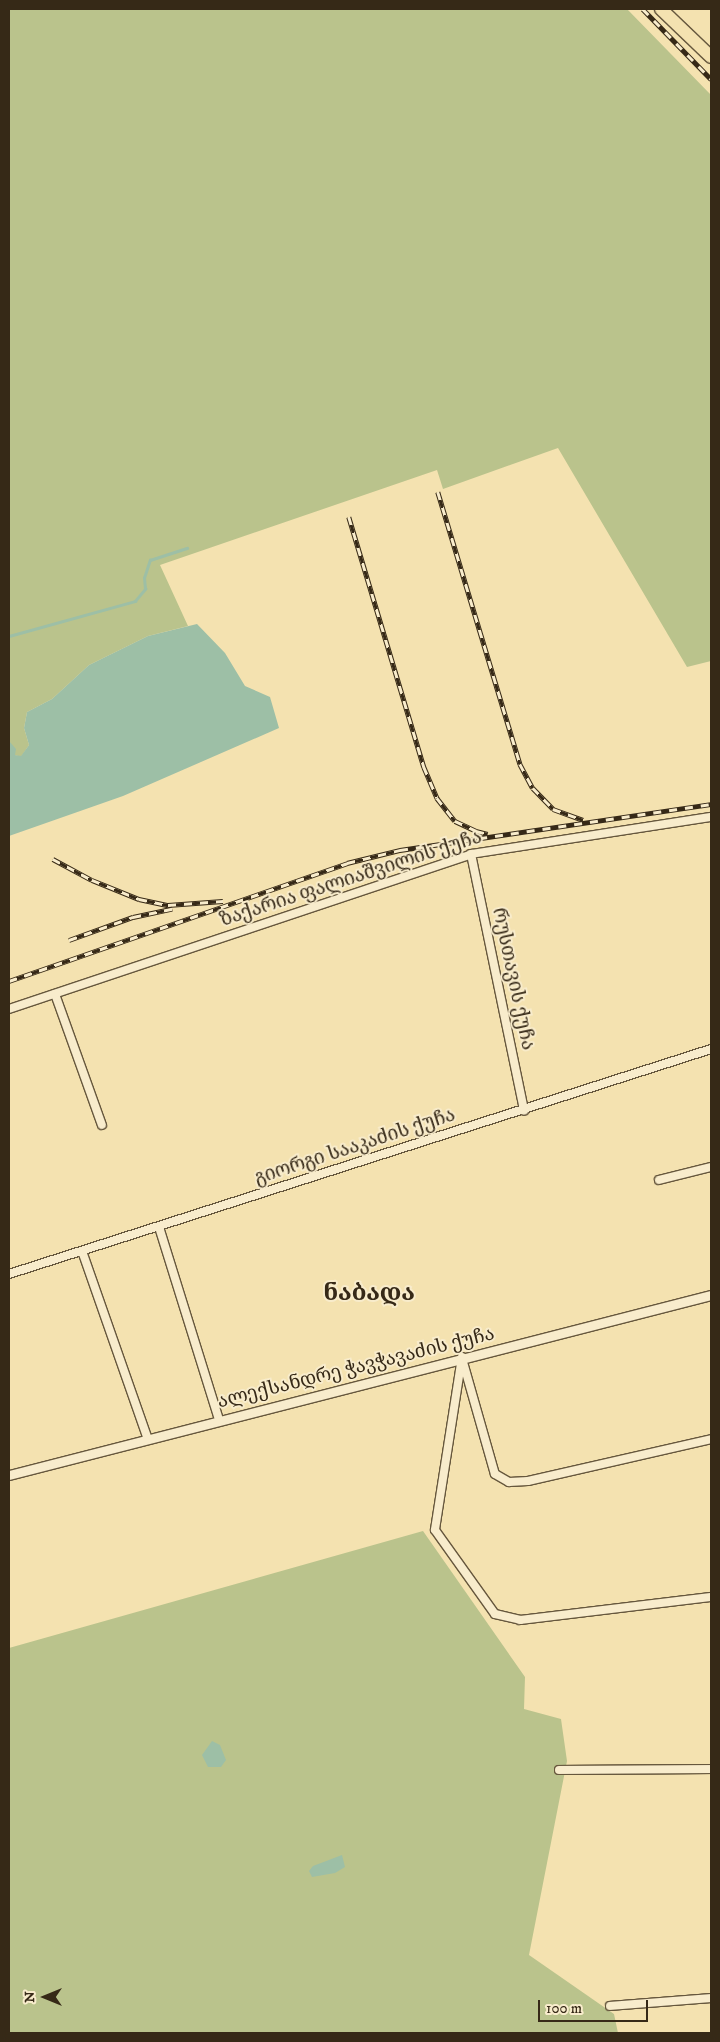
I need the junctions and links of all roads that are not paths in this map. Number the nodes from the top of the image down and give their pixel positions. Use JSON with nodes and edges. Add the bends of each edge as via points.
{"nodes":[{"id":1,"x":661,"y":9,"type":"edge"},
{"id":2,"x":711,"y":57,"type":"edge"},
{"id":3,"x":711,"y":817,"type":"edge"},
{"id":4,"x":471,"y":854,"type":"junction"},
{"id":5,"x":55,"y":994,"type":"junction"},
{"id":6,"x":9,"y":1009,"type":"edge"},
{"id":7,"x":711,"y":1049,"type":"edge"},
{"id":8,"x":524,"y":1111,"type":"junction"},
{"id":9,"x":102,"y":1125,"type":"dead end"},
{"id":10,"x":711,"y":1167,"type":"edge"},
{"id":11,"x":659,"y":1180,"type":"dead end"},
{"id":12,"x":159,"y":1227,"type":"junction"},
{"id":13,"x":82,"y":1251,"type":"junction"},
{"id":14,"x":9,"y":1274,"type":"edge"},
{"id":15,"x":711,"y":1295,"type":"edge"},
{"id":16,"x":462,"y":1357,"type":"junction"},
{"id":17,"x":219,"y":1420,"type":"junction"},
{"id":18,"x":148,"y":1439,"type":"junction"},
{"id":19,"x":711,"y":1439,"type":"edge"},
{"id":20,"x":9,"y":1475,"type":"edge"},
{"id":21,"x":711,"y":1597,"type":"edge"},
{"id":22,"x":711,"y":1769,"type":"edge"},
{"id":23,"x":559,"y":1770,"type":"dead end"},
{"id":24,"x":711,"y":1998,"type":"edge"},
{"id":25,"x":610,"y":2006,"type":"dead end"}],
"edges":[{"from":1,"to":2,"type":"highway"},
{"from":3,"to":4,"type":"street","name":"ზაქარია ფალიაშვილის ქუჩა"},
{"from":4,"to":5,"type":"street","name":"ზაქარია ფალიაშვილის ქუჩა"},
{"from":4,"to":8,"type":"street","name":"რუსთავის ქუჩა"},
{"from":5,"to":6,"type":"street","name":"ზაქარია ფალიაშვილის ქუჩა"},
{"from":5,"to":9,"type":"street"},
{"from":7,"to":8,"type":"street","name":"გიორგი სააკაძის ქუჩა"},
{"from":8,"to":12,"type":"street","name":"გიორგი სააკაძის ქუჩა"},
{"from":10,"to":11,"type":"street"},
{"from":12,"to":13,"type":"street","name":"გიორგი სააკაძის ქუჩა"},
{"from":12,"to":17,"type":"street"},
{"from":13,"to":14,"type":"street","name":"გიორგი სააკაძის ქუჩა"},
{"from":13,"to":18,"type":"street"},
{"from":15,"to":16,"type":"street","name":"ალექსანდრე ჭავჭავაძის ქუჩა"},
{"from":16,"to":17,"type":"street","name":"ალექსანდრე ჭავჭავაძის ქუჩა"},
{"from":16,"to":19,"type":"street","via":[[495,1474],[509,1482],[528,1481]]},
{"from":16,"to":21,"type":"street","via":[[435,1530],[495,1614],[520,1620]]},
{"from":17,"to":18,"type":"street","name":"ალექსანდრე ჭავჭავაძის ქუჩა"},
{"from":18,"to":20,"type":"street","name":"ალექსანდრე ჭავჭავაძის ქუჩა"},
{"from":22,"to":23,"type":"street"},
{"from":24,"to":25,"type":"street"}]}
